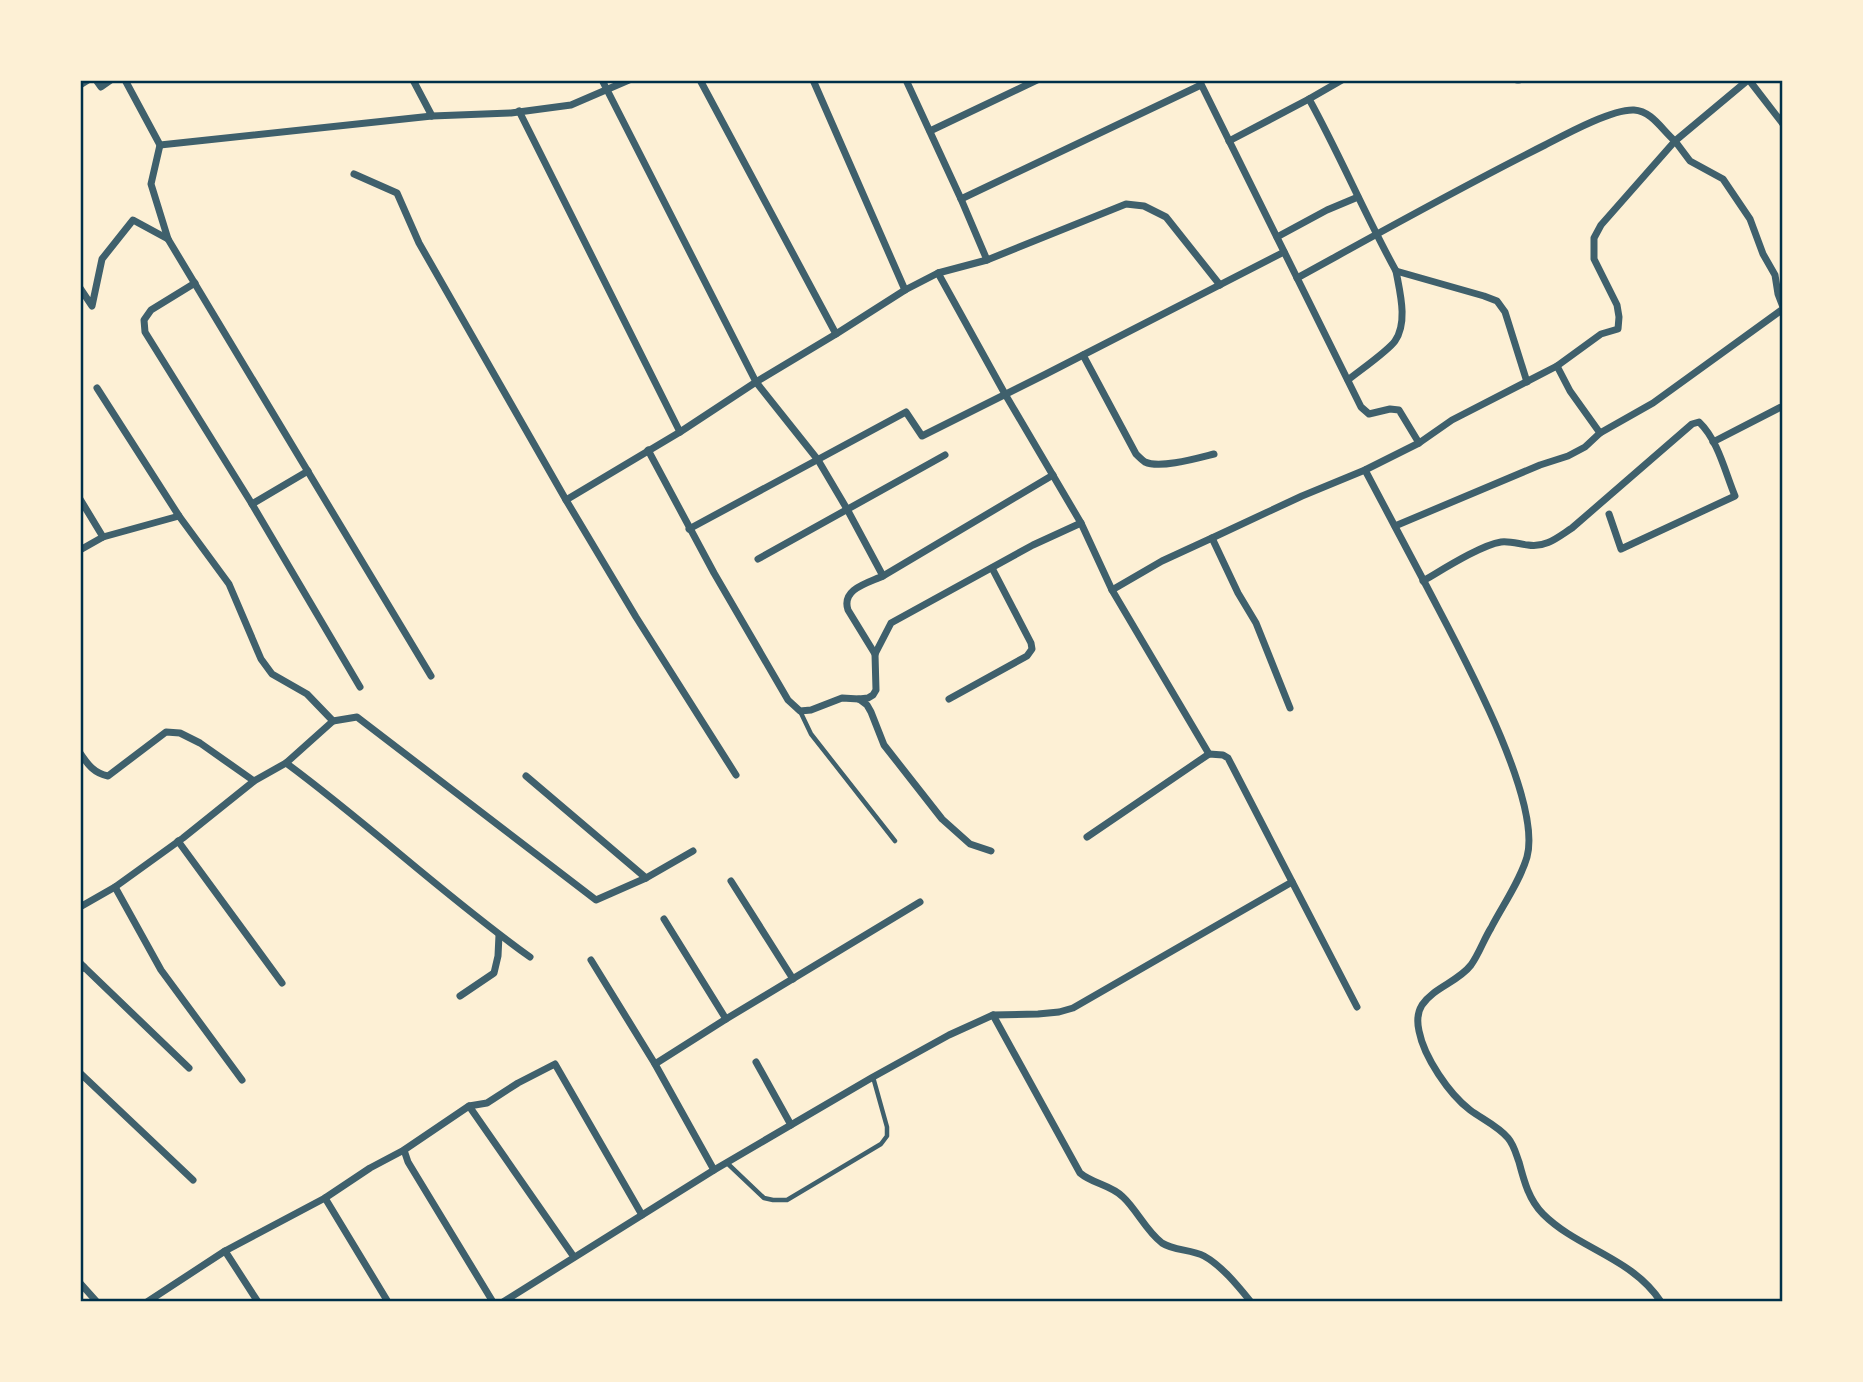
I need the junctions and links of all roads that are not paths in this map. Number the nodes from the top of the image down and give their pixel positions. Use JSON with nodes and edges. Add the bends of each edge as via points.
{"nodes":[{"id":1,"x":88,"y":80,"type":"edge"},
{"id":2,"x":96,"y":80,"type":"edge"},
{"id":3,"x":111,"y":80,"type":"edge"},
{"id":4,"x":125,"y":80,"type":"edge"},
{"id":5,"x":413,"y":80,"type":"edge"},
{"id":6,"x":602,"y":80,"type":"edge"},
{"id":7,"x":629,"y":80,"type":"edge"},
{"id":8,"x":699,"y":80,"type":"edge"},
{"id":9,"x":813,"y":80,"type":"edge"},
{"id":10,"x":906,"y":80,"type":"edge"},
{"id":11,"x":1037,"y":80,"type":"edge"},
{"id":12,"x":1342,"y":80,"type":"edge"},
{"id":13,"x":1749,"y":80,"type":"edge"},
{"id":14,"x":1200,"y":83,"type":"edge"},
{"id":15,"x":80,"y":85,"type":"edge"},
{"id":16,"x":606,"y":89,"type":"junction"},
{"id":17,"x":1310,"y":99,"type":"junction"},
{"id":18,"x":520,"y":111,"type":"junction"},
{"id":19,"x":432,"y":116,"type":"junction"},
{"id":20,"x":1783,"y":124,"type":"edge"},
{"id":21,"x":930,"y":131,"type":"junction"},
{"id":22,"x":1229,"y":141,"type":"junction"},
{"id":23,"x":1675,"y":141,"type":"junction"},
{"id":24,"x":160,"y":145,"type":"junction"},
{"id":25,"x":354,"y":174,"type":"dead end"},
{"id":26,"x":1358,"y":197,"type":"junction"},
{"id":27,"x":961,"y":199,"type":"junction"},
{"id":28,"x":1377,"y":234,"type":"junction"},
{"id":29,"x":1277,"y":237,"type":"junction"},
{"id":30,"x":168,"y":239,"type":"junction"},
{"id":31,"x":1284,"y":252,"type":"junction"},
{"id":32,"x":987,"y":260,"type":"junction"},
{"id":33,"x":1396,"y":271,"type":"junction"},
{"id":34,"x":938,"y":273,"type":"junction"},
{"id":35,"x":1297,"y":278,"type":"junction"},
{"id":36,"x":195,"y":283,"type":"junction"},
{"id":37,"x":1220,"y":285,"type":"junction"},
{"id":38,"x":80,"y":288,"type":"edge"},
{"id":39,"x":905,"y":290,"type":"junction"},
{"id":40,"x":1783,"y":308,"type":"edge"},
{"id":41,"x":836,"y":334,"type":"junction"},
{"id":42,"x":1083,"y":355,"type":"junction"},
{"id":43,"x":1557,"y":366,"type":"junction"},
{"id":44,"x":1348,"y":380,"type":"junction"},
{"id":45,"x":756,"y":382,"type":"junction"},
{"id":46,"x":1527,"y":382,"type":"junction"},
{"id":47,"x":97,"y":388,"type":"dead end"},
{"id":48,"x":1005,"y":394,"type":"junction"},
{"id":49,"x":1783,"y":406,"type":"edge"},
{"id":50,"x":680,"y":432,"type":"junction"},
{"id":51,"x":1600,"y":433,"type":"junction"},
{"id":52,"x":1713,"y":442,"type":"junction"},
{"id":53,"x":1419,"y":443,"type":"junction"},
{"id":54,"x":648,"y":450,"type":"junction"},
{"id":55,"x":1214,"y":454,"type":"dead end"},
{"id":56,"x":945,"y":455,"type":"dead end"},
{"id":57,"x":818,"y":460,"type":"junction"},
{"id":58,"x":1365,"y":470,"type":"junction"},
{"id":59,"x":308,"y":471,"type":"junction"},
{"id":60,"x":1053,"y":475,"type":"junction"},
{"id":61,"x":80,"y":499,"type":"edge"},
{"id":62,"x":566,"y":499,"type":"junction"},
{"id":63,"x":252,"y":504,"type":"junction"},
{"id":64,"x":847,"y":509,"type":"junction"},
{"id":65,"x":1609,"y":514,"type":"dead end"},
{"id":66,"x":179,"y":516,"type":"junction"},
{"id":67,"x":1081,"y":523,"type":"junction"},
{"id":68,"x":1395,"y":526,"type":"junction"},
{"id":69,"x":689,"y":528,"type":"junction"},
{"id":70,"x":103,"y":537,"type":"junction"},
{"id":71,"x":1212,"y":538,"type":"junction"},
{"id":72,"x":80,"y":550,"type":"edge"},
{"id":73,"x":758,"y":559,"type":"dead end"},
{"id":74,"x":992,"y":568,"type":"junction"},
{"id":75,"x":883,"y":576,"type":"junction"},
{"id":76,"x":1423,"y":580,"type":"junction"},
{"id":77,"x":1112,"y":590,"type":"junction"},
{"id":78,"x":875,"y":654,"type":"junction"},
{"id":79,"x":431,"y":676,"type":"dead end"},
{"id":80,"x":360,"y":687,"type":"dead end"},
{"id":81,"x":859,"y":699,"type":"junction"},
{"id":82,"x":949,"y":699,"type":"dead end"},
{"id":83,"x":1290,"y":708,"type":"dead end"},
{"id":84,"x":800,"y":711,"type":"junction"},
{"id":85,"x":333,"y":721,"type":"junction"},
{"id":86,"x":80,"y":753,"type":"edge"},
{"id":87,"x":1209,"y":754,"type":"junction"},
{"id":88,"x":286,"y":763,"type":"junction"},
{"id":89,"x":736,"y":775,"type":"dead end"},
{"id":90,"x":526,"y":776,"type":"dead end"},
{"id":91,"x":254,"y":781,"type":"junction"},
{"id":92,"x":1087,"y":836,"type":"dead end"},
{"id":93,"x":178,"y":841,"type":"junction"},
{"id":94,"x":895,"y":841,"type":"dead end"},
{"id":95,"x":693,"y":851,"type":"dead end"},
{"id":96,"x":991,"y":851,"type":"dead end"},
{"id":97,"x":646,"y":878,"type":"junction"},
{"id":98,"x":731,"y":881,"type":"dead end"},
{"id":99,"x":1292,"y":882,"type":"junction"},
{"id":100,"x":115,"y":887,"type":"junction"},
{"id":101,"x":920,"y":902,"type":"dead end"},
{"id":102,"x":80,"y":907,"type":"edge"},
{"id":103,"x":664,"y":919,"type":"dead end"},
{"id":104,"x":499,"y":935,"type":"junction"},
{"id":105,"x":530,"y":957,"type":"dead end"},
{"id":106,"x":591,"y":960,"type":"dead end"},
{"id":107,"x":82,"y":967,"type":"edge"},
{"id":108,"x":793,"y":979,"type":"junction"},
{"id":109,"x":282,"y":983,"type":"dead end"},
{"id":110,"x":460,"y":996,"type":"dead end"},
{"id":111,"x":1357,"y":1007,"type":"dead end"},
{"id":112,"x":993,"y":1015,"type":"junction"},
{"id":113,"x":726,"y":1019,"type":"junction"},
{"id":114,"x":756,"y":1062,"type":"dead end"},
{"id":115,"x":655,"y":1063,"type":"junction"},
{"id":116,"x":188,"y":1068,"type":"dead end"},
{"id":117,"x":80,"y":1073,"type":"edge"},
{"id":118,"x":873,"y":1077,"type":"junction"},
{"id":119,"x":242,"y":1080,"type":"dead end"},
{"id":120,"x":469,"y":1106,"type":"junction"},
{"id":121,"x":791,"y":1125,"type":"junction"},
{"id":122,"x":404,"y":1150,"type":"junction"},
{"id":123,"x":726,"y":1163,"type":"junction"},
{"id":124,"x":714,"y":1170,"type":"junction"},
{"id":125,"x":193,"y":1180,"type":"dead end"},
{"id":126,"x":325,"y":1198,"type":"junction"},
{"id":127,"x":642,"y":1215,"type":"junction"},
{"id":128,"x":225,"y":1251,"type":"junction"},
{"id":129,"x":574,"y":1258,"type":"junction"},
{"id":130,"x":80,"y":1283,"type":"edge"},
{"id":131,"x":97,"y":1301,"type":"edge"},
{"id":132,"x":147,"y":1301,"type":"edge"},
{"id":133,"x":258,"y":1301,"type":"edge"},
{"id":134,"x":388,"y":1301,"type":"edge"},
{"id":135,"x":493,"y":1301,"type":"edge"},
{"id":136,"x":503,"y":1301,"type":"edge"},
{"id":137,"x":1251,"y":1301,"type":"edge"},
{"id":138,"x":1661,"y":1301,"type":"edge"}],
"edges":[{"from":1,"to":15,"type":"street"},
{"from":2,"to":3,"type":"street","via":[[102,87]]},
{"from":4,"to":24,"type":"street"},
{"from":5,"to":19,"type":"street"},
{"from":6,"to":16,"type":"street"},
{"from":7,"to":16,"type":"street"},
{"from":8,"to":41,"type":"street"},
{"from":9,"to":39,"type":"street"},
{"from":10,"to":21,"type":"street"},
{"from":11,"to":21,"type":"street"},
{"from":12,"to":17,"type":"street"},
{"from":13,"to":20,"type":"street"},
{"from":13,"to":23,"type":"street"},
{"from":14,"to":22,"type":"street"},
{"from":14,"to":27,"type":"street"},
{"from":16,"to":18,"type":"street","via":[[571,105]]},
{"from":16,"to":45,"type":"street"},
{"from":17,"to":22,"type":"street"},
{"from":17,"to":26,"type":"street"},
{"from":18,"to":19,"type":"street"},
{"from":18,"to":50,"type":"street"},
{"from":19,"to":24,"type":"street"},
{"from":21,"to":27,"type":"street"},
{"from":22,"to":29,"type":"street"},
{"from":23,"to":28,"type":"street","via":[[1651,116],[1622,110],[1467,183]]},
{"from":23,"to":40,"type":"street","via":[[1690,161],[1723,179],[1750,219],[1775,275]]},
{"from":23,"to":43,"type":"street","via":[[1594,238],[1594,259],[1617,304],[1618,329],[1601,334]]},
{"from":24,"to":30,"type":"street","via":[[151,184]]},
{"from":25,"to":62,"type":"street","via":[[397,193],[419,243]]},
{"from":26,"to":28,"type":"street"},
{"from":26,"to":29,"type":"street"},
{"from":27,"to":32,"type":"street"},
{"from":28,"to":33,"type":"street"},
{"from":28,"to":35,"type":"street"},
{"from":29,"to":31,"type":"street"},
{"from":30,"to":36,"type":"street"},
{"from":30,"to":38,"type":"street","via":[[133,220],[102,260],[92,306]]},
{"from":31,"to":35,"type":"street"},
{"from":31,"to":37,"type":"street"},
{"from":32,"to":34,"type":"street"},
{"from":32,"to":37,"type":"street","via":[[1126,204],[1144,206],[1166,217]]},
{"from":33,"to":44,"type":"street","via":[[1402,325],[1395,342]]},
{"from":33,"to":46,"type":"street","via":[[1497,301],[1505,312]]},
{"from":34,"to":39,"type":"street"},
{"from":34,"to":48,"type":"street"},
{"from":35,"to":44,"type":"street"},
{"from":36,"to":59,"type":"street"},
{"from":36,"to":63,"type":"street","via":[[151,310],[144,320],[145,332]]},
{"from":37,"to":42,"type":"street"},
{"from":39,"to":41,"type":"street"},
{"from":40,"to":51,"type":"street","via":[[1653,403]]},
{"from":41,"to":45,"type":"street"},
{"from":42,"to":48,"type":"street"},
{"from":42,"to":55,"type":"street","via":[[1136,454],[1146,462],[1184,462]]},
{"from":43,"to":46,"type":"street"},
{"from":43,"to":51,"type":"street"},
{"from":44,"to":53,"type":"street","via":[[1364,412],[1399,410]]},
{"from":45,"to":50,"type":"street"},
{"from":45,"to":57,"type":"street"},
{"from":46,"to":53,"type":"street","via":[[1452,420]]},
{"from":47,"to":66,"type":"street"},
{"from":48,"to":57,"type":"street","via":[[922,436],[906,412]]},
{"from":48,"to":60,"type":"street"},
{"from":49,"to":52,"type":"street"},
{"from":50,"to":54,"type":"street"},
{"from":51,"to":68,"type":"street","via":[[1568,456]]},
{"from":52,"to":65,"type":"street","via":[[1735,496],[1621,549]]},
{"from":52,"to":76,"type":"street","via":[[1696,422],[1554,541],[1531,546],[1500,542]]},
{"from":53,"to":58,"type":"street"},
{"from":54,"to":62,"type":"street"},
{"from":54,"to":69,"type":"street"},
{"from":56,"to":64,"type":"street"},
{"from":57,"to":64,"type":"street"},
{"from":57,"to":69,"type":"street"},
{"from":58,"to":68,"type":"street"},
{"from":58,"to":71,"type":"street"},
{"from":59,"to":63,"type":"street"},
{"from":59,"to":79,"type":"street"},
{"from":60,"to":67,"type":"street"},
{"from":60,"to":75,"type":"street"},
{"from":61,"to":70,"type":"street"},
{"from":62,"to":89,"type":"street"},
{"from":63,"to":80,"type":"street"},
{"from":64,"to":73,"type":"street"},
{"from":64,"to":75,"type":"street"},
{"from":66,"to":70,"type":"street"},
{"from":66,"to":85,"type":"street","via":[[229,584],[272,674],[307,694]]},
{"from":67,"to":74,"type":"street"},
{"from":67,"to":77,"type":"street"},
{"from":68,"to":76,"type":"street"},
{"from":69,"to":84,"type":"street","via":[[788,700]]},
{"from":70,"to":72,"type":"street"},
{"from":71,"to":77,"type":"street"},
{"from":71,"to":83,"type":"street","via":[[1256,623]]},
{"from":74,"to":78,"type":"street","via":[[891,623]]},
{"from":74,"to":82,"type":"street","via":[[1032,649]]},
{"from":75,"to":78,"type":"street","via":[[855,589],[846,603]]},
{"from":76,"to":138,"type":"street","via":[[1475,679],[1509,758],[1527,815],[1529,842],[1518,876],[1471,965],[1421,1007],[1419,1031],[1425,1050],[1455,1096],[1514,1146],[1531,1199],[1542,1213],[1637,1274]]},
{"from":77,"to":87,"type":"street"},
{"from":78,"to":81,"type":"street","via":[[876,690]]},
{"from":81,"to":84,"type":"street","via":[[842,698]]},
{"from":81,"to":96,"type":"street","via":[[871,712],[884,745],[942,819],[970,844]]},
{"from":84,"to":94,"type":"lane","via":[[811,734]]},
{"from":85,"to":88,"type":"street"},
{"from":85,"to":97,"type":"street","via":[[357,717],[596,900]]},
{"from":86,"to":91,"type":"street","via":[[90,767],[108,776],[166,732],[180,733]]},
{"from":87,"to":92,"type":"street"},
{"from":87,"to":99,"type":"street","via":[[1227,758]]},
{"from":88,"to":91,"type":"street"},
{"from":88,"to":104,"type":"street"},
{"from":90,"to":97,"type":"street"},
{"from":91,"to":93,"type":"street"},
{"from":93,"to":100,"type":"street"},
{"from":93,"to":109,"type":"street"},
{"from":95,"to":97,"type":"street"},
{"from":98,"to":108,"type":"street"},
{"from":99,"to":111,"type":"street"},
{"from":99,"to":112,"type":"street","via":[[1073,1008]]},
{"from":100,"to":102,"type":"street"},
{"from":100,"to":119,"type":"street","via":[[161,970]]},
{"from":101,"to":108,"type":"street"},
{"from":103,"to":113,"type":"street"},
{"from":104,"to":105,"type":"street"},
{"from":104,"to":110,"type":"street","via":[[494,973]]},
{"from":106,"to":115,"type":"street"},
{"from":107,"to":116,"type":"street"},
{"from":108,"to":113,"type":"street"},
{"from":112,"to":118,"type":"street"},
{"from":112,"to":137,"type":"street","via":[[1080,1173],[1117,1191],[1155,1236],[1166,1245],[1203,1256]]},
{"from":113,"to":115,"type":"street"},
{"from":114,"to":121,"type":"street"},
{"from":115,"to":124,"type":"street"},
{"from":117,"to":125,"type":"street"},
{"from":118,"to":121,"type":"street"},
{"from":118,"to":123,"type":"lane","via":[[887,1136],[881,1144],[787,1200],[764,1198]]},
{"from":120,"to":122,"type":"street"},
{"from":120,"to":127,"type":"street","via":[[486,1103],[555,1064]]},
{"from":120,"to":129,"type":"street"},
{"from":121,"to":123,"type":"street"},
{"from":122,"to":126,"type":"street"},
{"from":122,"to":135,"type":"street"},
{"from":123,"to":124,"type":"street"},
{"from":124,"to":127,"type":"street"},
{"from":126,"to":128,"type":"street"},
{"from":126,"to":134,"type":"street"},
{"from":127,"to":129,"type":"street"},
{"from":128,"to":132,"type":"street"},
{"from":128,"to":133,"type":"street"},
{"from":129,"to":136,"type":"street"},
{"from":130,"to":131,"type":"street"}]}
